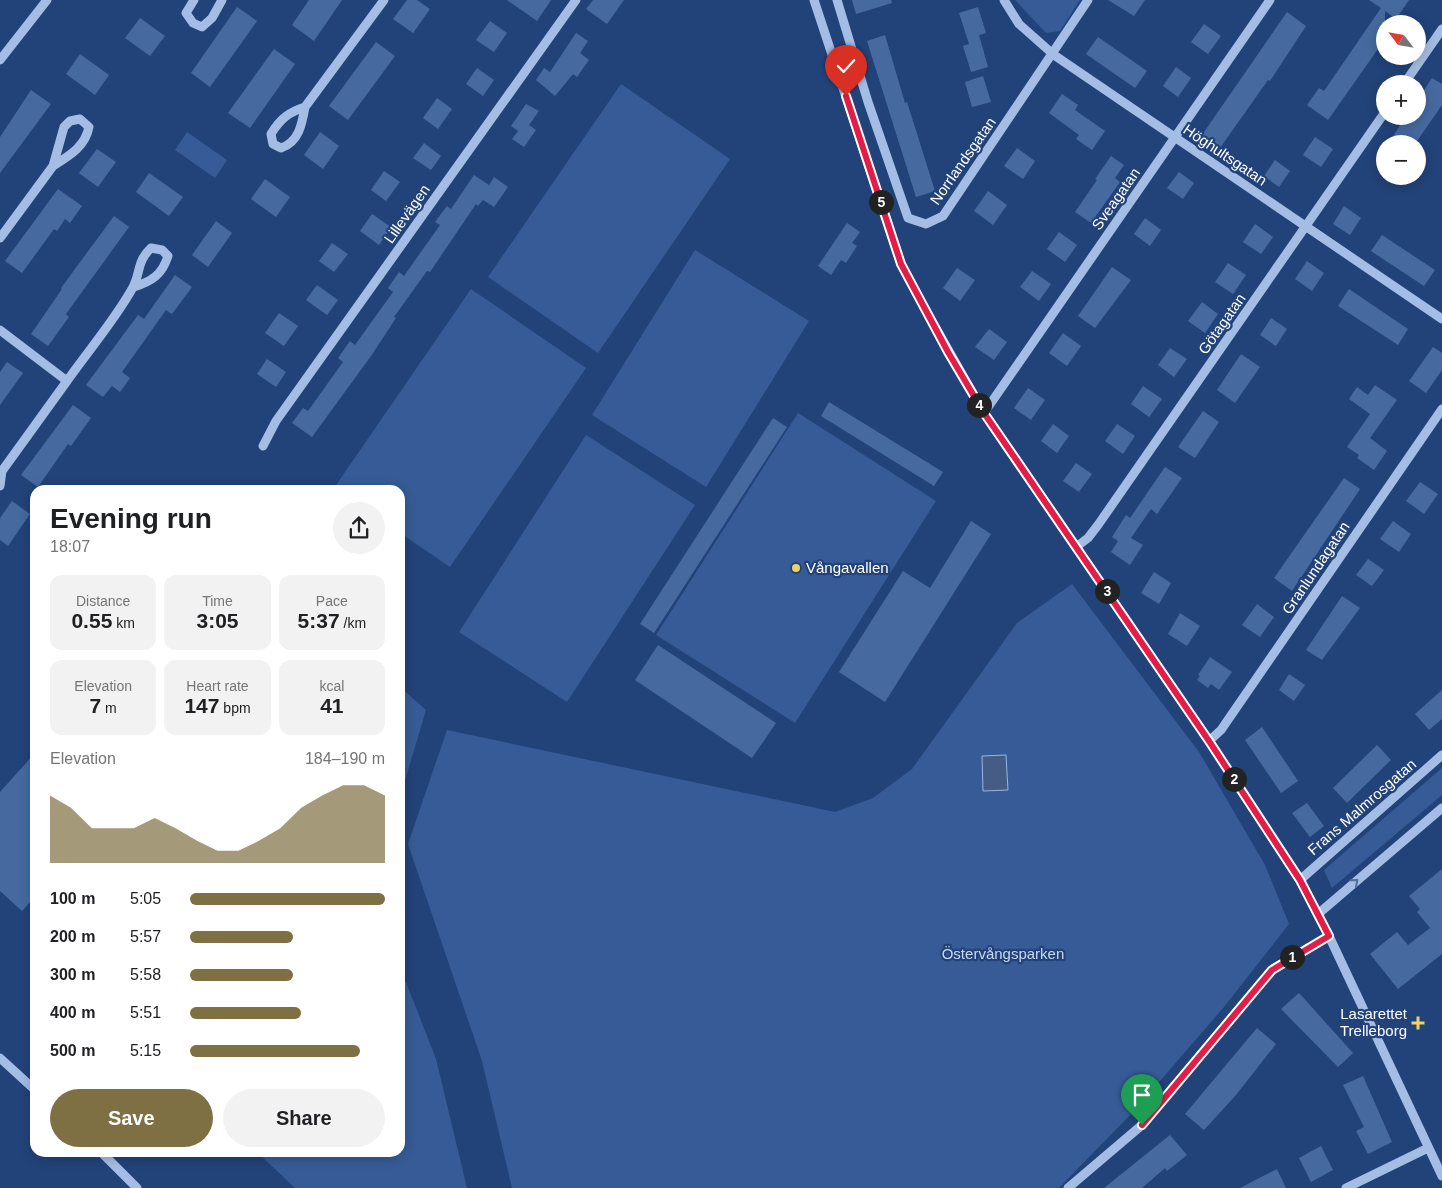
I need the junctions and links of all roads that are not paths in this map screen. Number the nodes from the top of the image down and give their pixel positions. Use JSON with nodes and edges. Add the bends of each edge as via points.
{"nodes":[{"id":1,"x":46,"y":0,"type":"edge"},
{"id":2,"x":194,"y":0,"type":"edge"},
{"id":3,"x":222,"y":0,"type":"edge"},
{"id":4,"x":384,"y":0,"type":"edge"},
{"id":5,"x":576,"y":0,"type":"edge"},
{"id":6,"x":814,"y":0,"type":"edge"},
{"id":7,"x":837,"y":0,"type":"edge"},
{"id":8,"x":1004,"y":0,"type":"edge"},
{"id":9,"x":1088,"y":0,"type":"edge"},
{"id":10,"x":1270,"y":0,"type":"edge"},
{"id":11,"x":1442,"y":29,"type":"edge"},
{"id":12,"x":1054,"y":55,"type":"junction"},
{"id":13,"x":0,"y":60,"type":"edge"},
{"id":14,"x":1410,"y":75,"type":"edge"},
{"id":15,"x":305,"y":107,"type":"junction"},
{"id":16,"x":1376,"y":125,"type":"edge"},
{"id":17,"x":1175,"y":137,"type":"junction"},
{"id":18,"x":53,"y":166,"type":"junction"},
{"id":19,"x":1306,"y":226,"type":"junction"},
{"id":20,"x":0,"y":238,"type":"edge"},
{"id":21,"x":134,"y":288,"type":"junction"},
{"id":22,"x":1442,"y":319,"type":"edge"},
{"id":23,"x":0,"y":330,"type":"edge"},
{"id":24,"x":67,"y":381,"type":"junction"},
{"id":25,"x":1442,"y":409,"type":"edge"},
{"id":26,"x":984,"y":413,"type":"junction"},
{"id":27,"x":264,"y":446,"type":"dead end"},
{"id":28,"x":1,"y":471,"type":"edge"},
{"id":29,"x":0,"y":486,"type":"edge"},
{"id":30,"x":1076,"y":546,"type":"junction"},
{"id":31,"x":1209,"y":741,"type":"junction"},
{"id":32,"x":1442,"y":754,"type":"edge"},
{"id":33,"x":1442,"y":808,"type":"edge"},
{"id":34,"x":1300,"y":880,"type":"junction"},
{"id":35,"x":1318,"y":914,"type":"junction"},
{"id":36,"x":1329,"y":936,"type":"junction"},
{"id":37,"x":0,"y":1058,"type":"edge"},
{"id":38,"x":30,"y":1085,"type":"edge"},
{"id":39,"x":1428,"y":1148,"type":"junction"},
{"id":40,"x":106,"y":1157,"type":"edge"},
{"id":41,"x":1442,"y":1176,"type":"edge"},
{"id":42,"x":137,"y":1188,"type":"edge"},
{"id":43,"x":1068,"y":1188,"type":"edge"},
{"id":44,"x":1346,"y":1188,"type":"edge"}],
"edges":[{"from":1,"to":13,"type":"street"},
{"from":2,"to":3,"type":"street","via":[[186,13],[193,23],[202,27],[212,18]]},
{"from":4,"to":15,"type":"street"},
{"from":5,"to":27,"type":"street","name":"Lillevägen","via":[[276,421]]},
{"from":6,"to":26,"type":"street","via":[[901,264]]},
{"from":7,"to":12,"type":"street","name":"Norrlandsgatan","via":[[908,218],[926,224],[944,216]]},
{"from":8,"to":12,"type":"street","name":"Höghultsgatan","via":[[1019,24]]},
{"from":9,"to":12,"type":"street","name":"Norrlandsgatan"},
{"from":10,"to":17,"type":"street","name":"Sveagatan"},
{"from":11,"to":14,"type":"street"},
{"from":12,"to":17,"type":"street","name":"Höghultsgatan"},
{"from":15,"to":15,"type":"street","via":[[301,128],[291,144],[281,148],[273,144],[271,134],[278,122]]},
{"from":16,"to":19,"type":"street","name":"Götagatan"},
{"from":17,"to":19,"type":"street","name":"Höghultsgatan"},
{"from":17,"to":26,"type":"street","name":"Sveagatan"},
{"from":18,"to":18,"type":"street","via":[[73,153],[86,137],[89,127],[80,120],[70,121],[64,127]]},
{"from":18,"to":20,"type":"street"},
{"from":19,"to":22,"type":"street","name":"Höghultsgatan"},
{"from":19,"to":30,"type":"street","name":"Götagatan","via":[[1098,525]]},
{"from":21,"to":21,"type":"street","via":[[150,282],[164,269],[168,256],[162,250],[151,248],[144,254]]},
{"from":21,"to":24,"type":"street"},
{"from":23,"to":24,"type":"street"},
{"from":24,"to":28,"type":"street"},
{"from":25,"to":31,"type":"street","name":"Granlundagatan","via":[[1222,730]]},
{"from":26,"to":30,"type":"street"},
{"from":28,"to":29,"type":"street"},
{"from":30,"to":31,"type":"street"},
{"from":31,"to":34,"type":"street"},
{"from":32,"to":34,"type":"street","name":"Frans Malmrosgatan"},
{"from":35,"to":33,"type":"street","one_way":true},
{"from":34,"to":35,"type":"street"},
{"from":35,"to":36,"type":"street"},
{"from":36,"to":39,"type":"street"},
{"from":36,"to":43,"type":"street","via":[[1272,970],[1142,1125]]},
{"from":37,"to":38,"type":"street"},
{"from":39,"to":41,"type":"street"},
{"from":39,"to":44,"type":"street"},
{"from":40,"to":42,"type":"street"}]}
